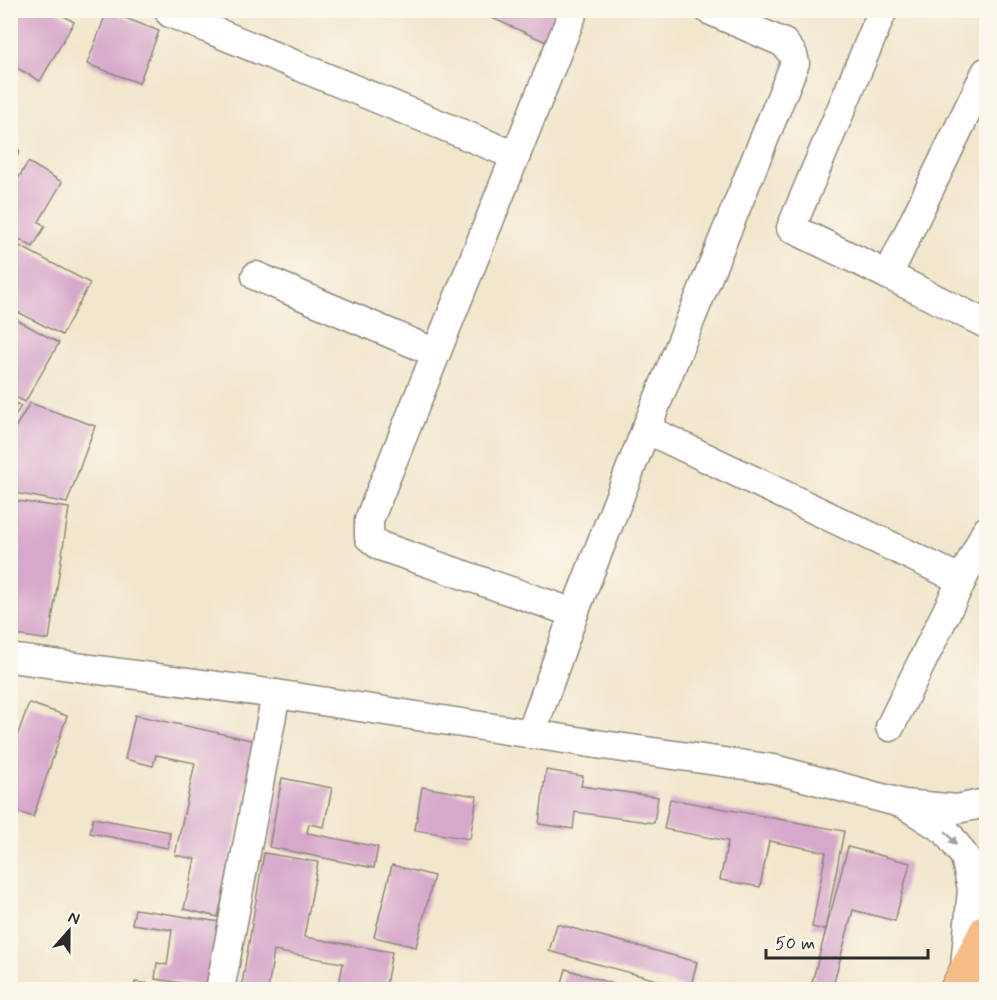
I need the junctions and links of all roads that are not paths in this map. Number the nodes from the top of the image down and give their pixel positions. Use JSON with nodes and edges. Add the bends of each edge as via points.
{"nodes":[{"id":1,"x":574,"y":10,"type":"edge"},
{"id":2,"x":709,"y":10,"type":"edge"},
{"id":3,"x":883,"y":10,"type":"edge"},
{"id":4,"x":170,"y":13,"type":"dead end"},
{"id":5,"x":987,"y":72,"type":"edge"},
{"id":6,"x":516,"y":156,"type":"junction"},
{"id":7,"x":888,"y":275,"type":"junction"},
{"id":8,"x":255,"y":276,"type":"dead end"},
{"id":9,"x":987,"y":324,"type":"edge"},
{"id":10,"x":436,"y":353,"type":"junction"},
{"id":11,"x":646,"y":429,"type":"junction"},
{"id":12,"x":987,"y":531,"type":"edge"},
{"id":13,"x":962,"y":580,"type":"junction"},
{"id":14,"x":574,"y":613,"type":"junction"},
{"id":15,"x":10,"y":658,"type":"edge"},
{"id":16,"x":276,"y":694,"type":"junction"},
{"id":17,"x":890,"y":727,"type":"dead end"},
{"id":18,"x":531,"y":734,"type":"junction"},
{"id":19,"x":987,"y":803,"type":"edge"},
{"id":20,"x":904,"y":804,"type":"junction"},
{"id":21,"x":987,"y":931,"type":"edge"},
{"id":22,"x":961,"y":981,"type":"edge"},
{"id":23,"x":220,"y":990,"type":"edge"}],
"edges":[{"from":1,"to":6,"type":"street"},
{"from":2,"to":11,"type":"street","via":[[784,43],[795,63]]},
{"from":3,"to":7,"type":"street","via":[[791,228]]},
{"from":4,"to":6,"type":"street"},
{"from":5,"to":7,"type":"street"},
{"from":6,"to":10,"type":"street"},
{"from":7,"to":9,"type":"street"},
{"from":8,"to":10,"type":"street"},
{"from":10,"to":14,"type":"street","via":[[369,520],[369,537],[380,546]]},
{"from":11,"to":13,"type":"street"},
{"from":11,"to":14,"type":"street"},
{"from":12,"to":13,"type":"street"},
{"from":13,"to":17,"type":"street"},
{"from":14,"to":18,"type":"street"},
{"from":15,"to":16,"type":"street"},
{"from":16,"to":18,"type":"street"},
{"from":16,"to":23,"type":"street"},
{"from":18,"to":20,"type":"street","via":[[774,768]]},
{"from":19,"to":20,"type":"street","via":[[957,809]]},
{"from":20,"to":22,"type":"street","one_way":true,"via":[[946,831],[965,857],[972,889]]},
{"from":21,"to":22,"type":"highway"}]}
